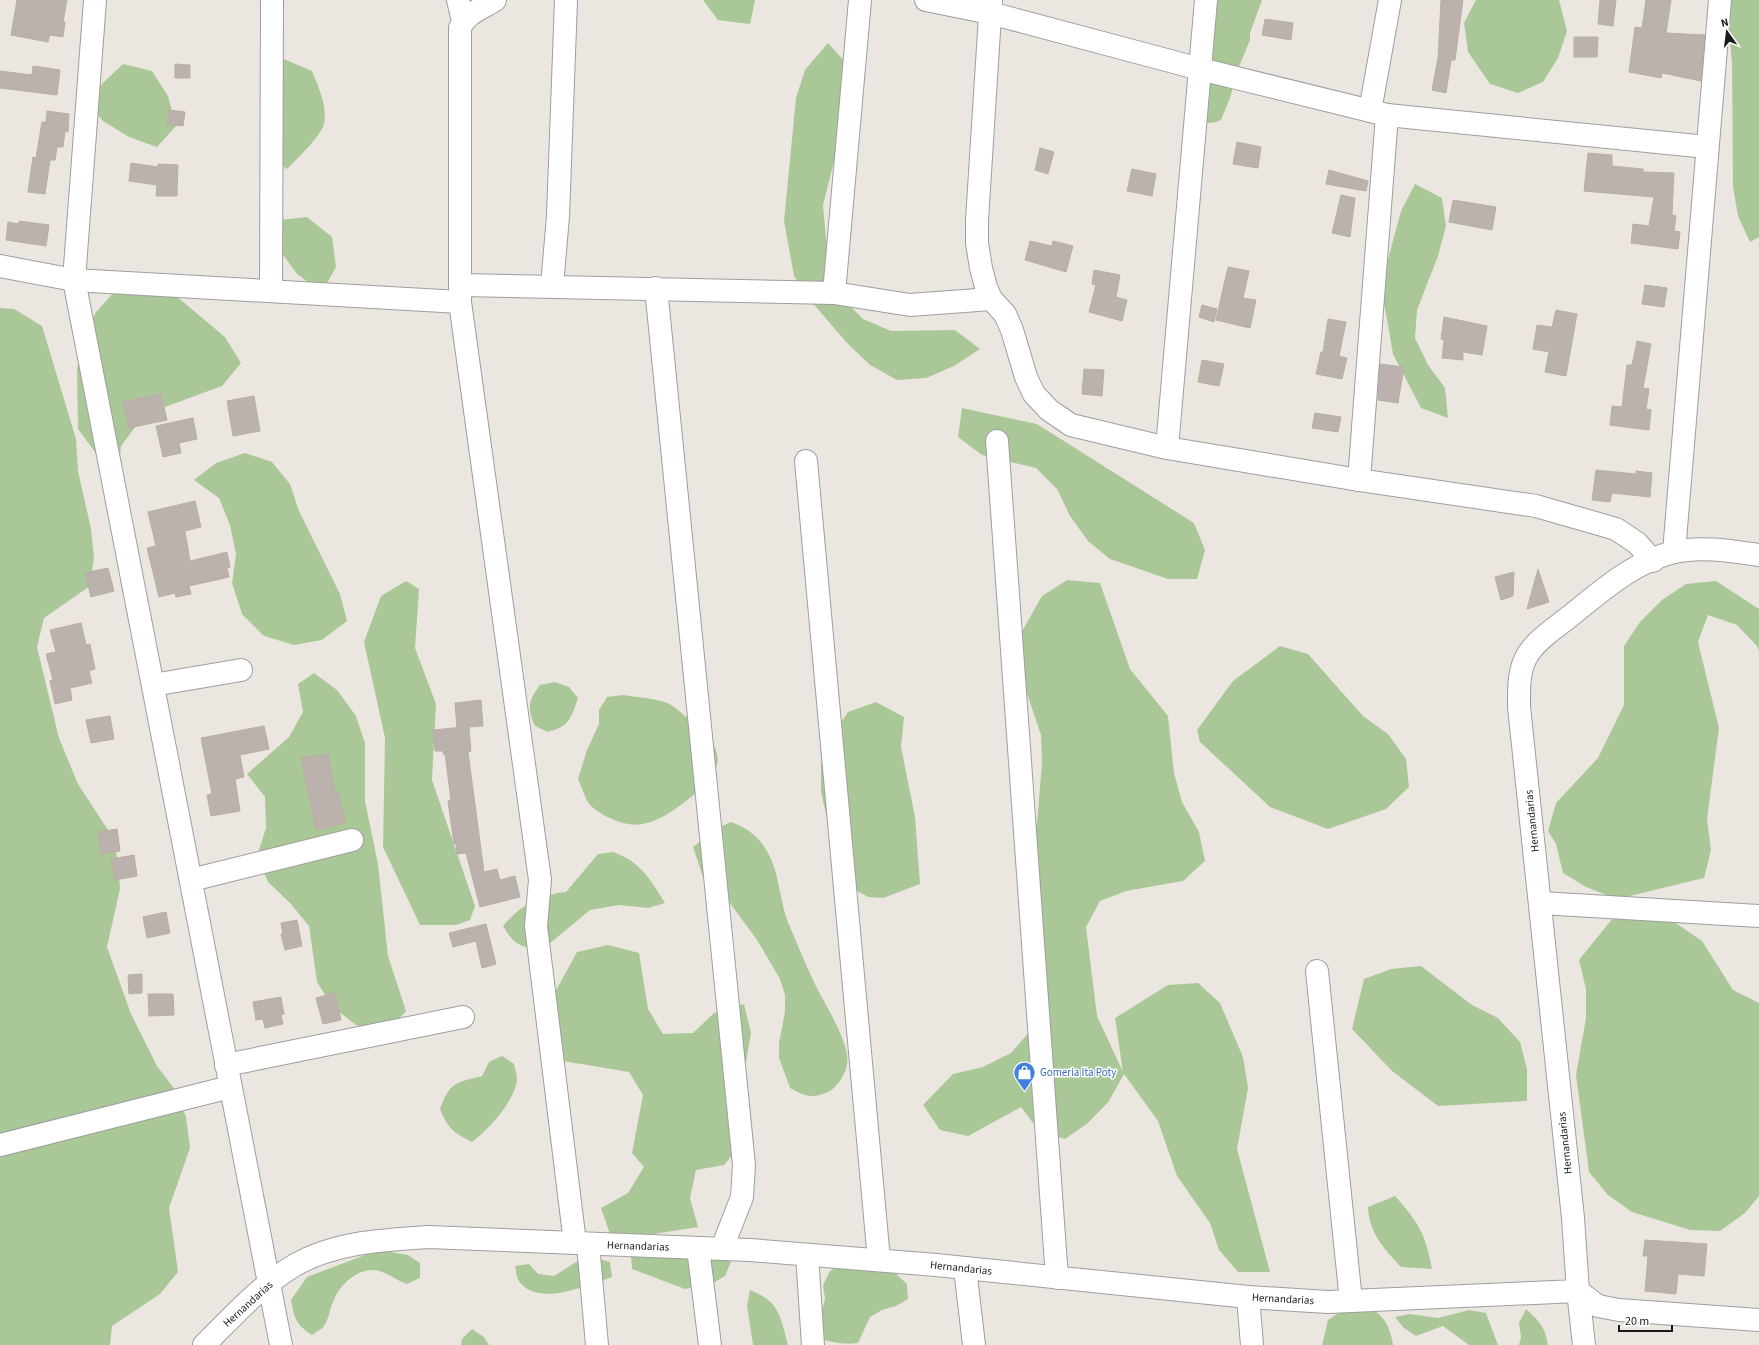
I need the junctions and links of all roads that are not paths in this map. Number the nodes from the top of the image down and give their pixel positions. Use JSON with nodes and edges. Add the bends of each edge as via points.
{"nodes":[{"id":1,"x":95,"y":0,"type":"edge"},
{"id":2,"x":272,"y":0,"type":"edge"},
{"id":3,"x":458,"y":0,"type":"edge"},
{"id":4,"x":495,"y":0,"type":"edge"},
{"id":5,"x":566,"y":0,"type":"edge"},
{"id":6,"x":860,"y":0,"type":"edge"},
{"id":7,"x":926,"y":0,"type":"edge"},
{"id":8,"x":1206,"y":0,"type":"edge"},
{"id":9,"x":1390,"y":0,"type":"edge"},
{"id":10,"x":1720,"y":0,"type":"edge"},
{"id":11,"x":991,"y":7,"type":"edge"},
{"id":12,"x":463,"y":21,"type":"junction"},
{"id":13,"x":1200,"y":69,"type":"junction"},
{"id":14,"x":1379,"y":113,"type":"junction"},
{"id":15,"x":1707,"y":147,"type":"junction"},
{"id":16,"x":0,"y":266,"type":"edge"},
{"id":17,"x":74,"y":280,"type":"junction"},
{"id":18,"x":552,"y":286,"type":"junction"},
{"id":19,"x":656,"y":288,"type":"junction"},
{"id":20,"x":271,"y":291,"type":"junction"},
{"id":21,"x":460,"y":293,"type":"junction"},
{"id":22,"x":834,"y":293,"type":"junction"},
{"id":23,"x":991,"y":299,"type":"junction"},
{"id":24,"x":997,"y":441,"type":"dead end"},
{"id":25,"x":1167,"y":448,"type":"junction"},
{"id":26,"x":806,"y":461,"type":"dead end"},
{"id":27,"x":1359,"y":480,"type":"junction"},
{"id":28,"x":1674,"y":552,"type":"junction"},
{"id":29,"x":1759,"y":555,"type":"edge"},
{"id":30,"x":1653,"y":560,"type":"junction"},
{"id":31,"x":241,"y":670,"type":"dead end"},
{"id":32,"x":153,"y":685,"type":"junction"},
{"id":33,"x":352,"y":840,"type":"dead end"},
{"id":34,"x":190,"y":880,"type":"junction"},
{"id":35,"x":1541,"y":903,"type":"junction"},
{"id":36,"x":1759,"y":916,"type":"edge"},
{"id":37,"x":1317,"y":971,"type":"dead end"},
{"id":38,"x":463,"y":1017,"type":"dead end"},
{"id":39,"x":226,"y":1066,"type":"junction"},
{"id":40,"x":230,"y":1087,"type":"junction"},
{"id":41,"x":0,"y":1145,"type":"edge"},
{"id":42,"x":582,"y":1243,"type":"junction"},
{"id":43,"x":698,"y":1248,"type":"junction"},
{"id":44,"x":724,"y":1249,"type":"junction"},
{"id":45,"x":807,"y":1254,"type":"junction"},
{"id":46,"x":879,"y":1260,"type":"junction"},
{"id":47,"x":965,"y":1268,"type":"junction"},
{"id":48,"x":1057,"y":1278,"type":"junction"},
{"id":49,"x":268,"y":1284,"type":"junction"},
{"id":50,"x":1578,"y":1291,"type":"junction"},
{"id":51,"x":1248,"y":1297,"type":"junction"},
{"id":52,"x":1352,"y":1301,"type":"junction"},
{"id":53,"x":1759,"y":1320,"type":"edge"},
{"id":54,"x":204,"y":1345,"type":"edge"},
{"id":55,"x":281,"y":1345,"type":"edge"},
{"id":56,"x":597,"y":1345,"type":"edge"},
{"id":57,"x":710,"y":1345,"type":"edge"},
{"id":58,"x":813,"y":1345,"type":"edge"},
{"id":59,"x":974,"y":1345,"type":"edge"},
{"id":60,"x":1252,"y":1345,"type":"edge"},
{"id":61,"x":1584,"y":1345,"type":"edge"}],
"edges":[{"from":1,"to":17,"type":"street"},
{"from":2,"to":20,"type":"street"},
{"from":3,"to":12,"type":"street"},
{"from":4,"to":12,"type":"street"},
{"from":5,"to":18,"type":"street","via":[[558,216]]},
{"from":6,"to":22,"type":"street"},
{"from":7,"to":11,"type":"street"},
{"from":8,"to":13,"type":"street"},
{"from":9,"to":14,"type":"street"},
{"from":10,"to":15,"type":"street"},
{"from":11,"to":13,"type":"street"},
{"from":11,"to":23,"type":"street","via":[[977,243],[981,268]]},
{"from":12,"to":21,"type":"street","via":[[460,36]]},
{"from":13,"to":14,"type":"street"},
{"from":13,"to":25,"type":"street"},
{"from":14,"to":15,"type":"street"},
{"from":14,"to":27,"type":"street"},
{"from":15,"to":28,"type":"street"},
{"from":16,"to":17,"type":"street"},
{"from":17,"to":20,"type":"street"},
{"from":17,"to":32,"type":"street"},
{"from":18,"to":19,"type":"street"},
{"from":18,"to":21,"type":"street"},
{"from":19,"to":22,"type":"street"},
{"from":19,"to":44,"type":"street","via":[[744,1165],[742,1197]]},
{"from":20,"to":21,"type":"street"},
{"from":21,"to":42,"type":"street","via":[[540,880],[536,926]]},
{"from":22,"to":23,"type":"street","via":[[910,305]]},
{"from":23,"to":25,"type":"street","via":[[1005,314],[1034,394],[1049,410],[1072,424]]},
{"from":24,"to":48,"type":"street"},
{"from":25,"to":27,"type":"street"},
{"from":26,"to":46,"type":"street"},
{"from":27,"to":30,"type":"street","via":[[1536,506],[1616,529],[1637,543]]},
{"from":28,"to":29,"type":"street","name":"Hernandarias","via":[[1700,549]]},
{"from":28,"to":30,"type":"street","name":"Hernandarias"},
{"from":30,"to":35,"type":"street","name":"Hernandarias","via":[[1615,580],[1542,638],[1528,654],[1521,670],[1519,707]]},
{"from":31,"to":32,"type":"street"},
{"from":32,"to":34,"type":"street"},
{"from":33,"to":34,"type":"street"},
{"from":34,"to":39,"type":"street"},
{"from":35,"to":36,"type":"street"},
{"from":35,"to":50,"type":"street","name":"Hernandarias"},
{"from":37,"to":52,"type":"street"},
{"from":38,"to":39,"type":"street"},
{"from":39,"to":40,"type":"street"},
{"from":40,"to":41,"type":"street"},
{"from":40,"to":49,"type":"street"},
{"from":42,"to":43,"type":"street","name":"Hernandarias"},
{"from":42,"to":49,"type":"street","name":"Hernandarias","via":[[428,1237],[380,1240],[317,1255],[296,1265]]},
{"from":42,"to":56,"type":"street"},
{"from":43,"to":44,"type":"street","name":"Hernandarias"},
{"from":43,"to":57,"type":"street"},
{"from":44,"to":45,"type":"street","name":"Hernandarias"},
{"from":45,"to":46,"type":"street","name":"Hernandarias"},
{"from":45,"to":58,"type":"street"},
{"from":46,"to":47,"type":"street","name":"Hernandarias"},
{"from":47,"to":48,"type":"street","name":"Hernandarias"},
{"from":47,"to":59,"type":"street"},
{"from":48,"to":51,"type":"street","name":"Hernandarias"},
{"from":49,"to":54,"type":"street","name":"Hernandarias"},
{"from":49,"to":55,"type":"street"},
{"from":50,"to":52,"type":"street","name":"Hernandarias"},
{"from":50,"to":53,"type":"street","via":[[1598,1306],[1619,1310]]},
{"from":50,"to":61,"type":"street"},
{"from":51,"to":52,"type":"street","name":"Hernandarias"},
{"from":51,"to":60,"type":"street"}]}
